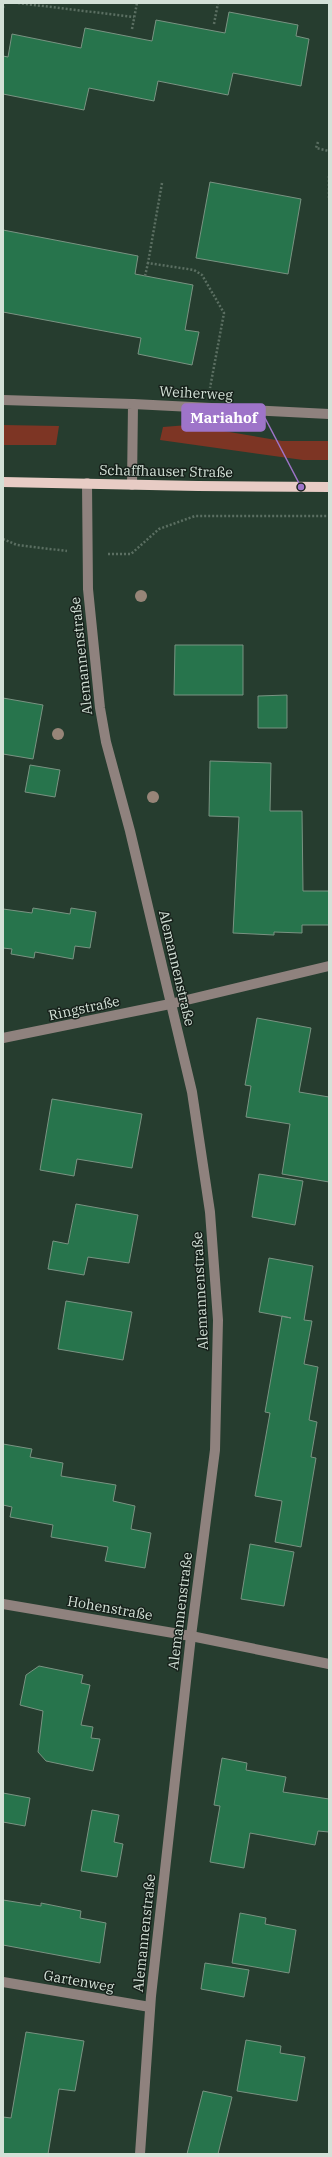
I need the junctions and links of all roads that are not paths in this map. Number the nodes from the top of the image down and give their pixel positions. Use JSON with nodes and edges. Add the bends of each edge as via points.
{"nodes":[{"id":1,"x":3,"y":400,"type":"edge"},
{"id":2,"x":133,"y":404,"type":"junction"},
{"id":3,"x":329,"y":414,"type":"edge"},
{"id":4,"x":3,"y":482,"type":"edge"},
{"id":5,"x":87,"y":483,"type":"junction"},
{"id":6,"x":132,"y":485,"type":"junction"},
{"id":7,"x":329,"y":487,"type":"edge"},
{"id":8,"x":329,"y":966,"type":"edge"},
{"id":9,"x":170,"y":1004,"type":"junction"},
{"id":10,"x":3,"y":1038,"type":"edge"},
{"id":11,"x":3,"y":1604,"type":"edge"},
{"id":12,"x":191,"y":1636,"type":"junction"},
{"id":13,"x":329,"y":1664,"type":"edge"},
{"id":14,"x":3,"y":1982,"type":"edge"},
{"id":15,"x":150,"y":2007,"type":"junction"},
{"id":16,"x":140,"y":2154,"type":"edge"}],
"edges":[{"from":1,"to":2,"type":"street","name":"Weiherweg"},
{"from":2,"to":3,"type":"street","name":"Weiherweg"},
{"from":2,"to":6,"type":"street"},
{"from":4,"to":5,"type":"main road","name":"Schaffhauser Straße"},
{"from":5,"to":6,"type":"main road","name":"Schaffhauser Straße"},
{"from":5,"to":9,"type":"street","name":"Alemannenstraße","via":[[88,589],[100,708]]},
{"from":6,"to":7,"type":"main road","name":"Schaffhauser Straße"},
{"from":8,"to":9,"type":"street","name":"Ringstraße"},
{"from":9,"to":10,"type":"street","name":"Ringstraße"},
{"from":9,"to":12,"type":"street","name":"Alemannenstraße","via":[[194,1107],[210,1212],[218,1320],[215,1450]]},
{"from":11,"to":12,"type":"street","name":"Hohenstraße"},
{"from":12,"to":13,"type":"street","name":"Hohenstraße"},
{"from":12,"to":15,"type":"street","name":"Alemannenstraße"},
{"from":14,"to":15,"type":"street","name":"Gartenweg"},
{"from":15,"to":16,"type":"street","name":"Alemannenstraße"}]}
